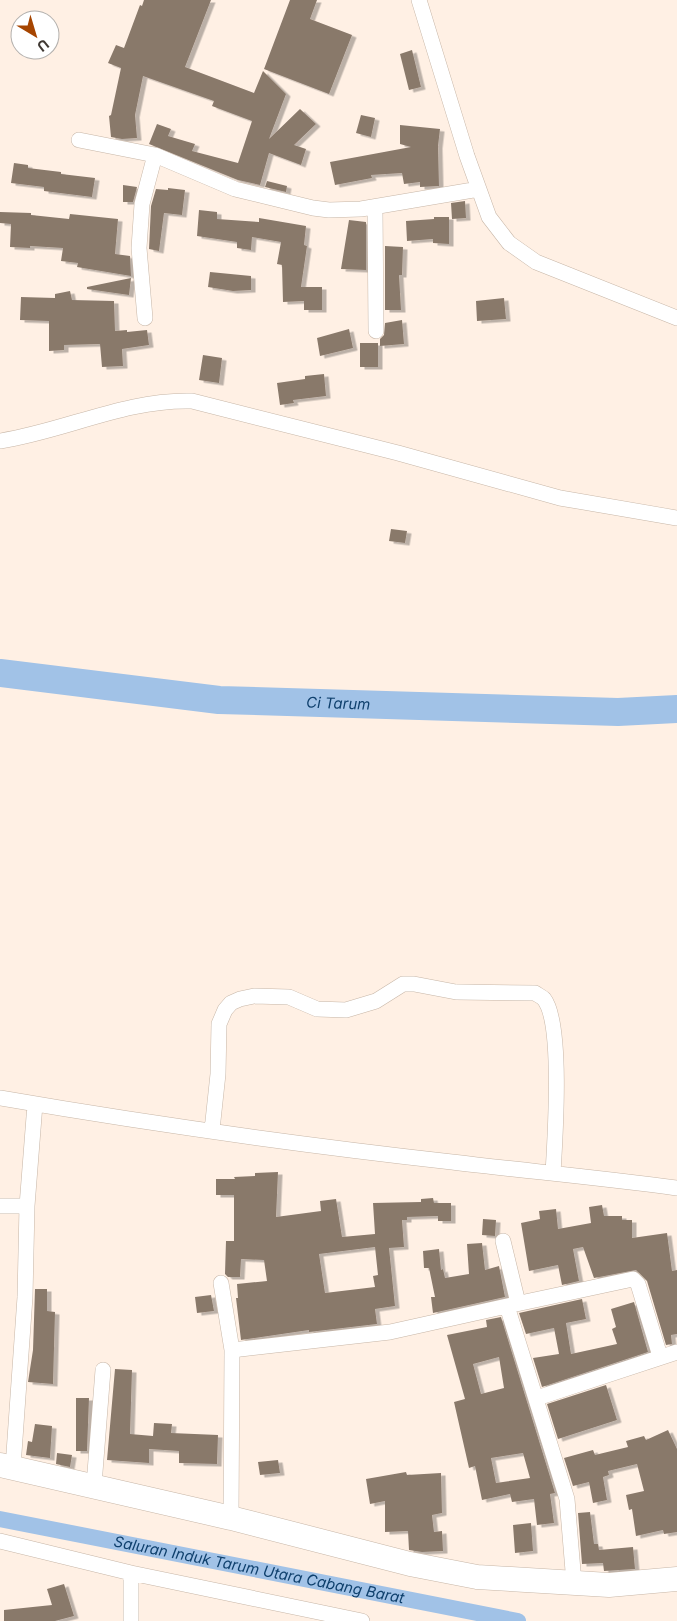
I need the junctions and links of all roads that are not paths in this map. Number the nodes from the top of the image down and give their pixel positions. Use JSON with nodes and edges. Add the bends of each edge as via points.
{"nodes":[{"id":1,"x":419,"y":0,"type":"edge"},
{"id":2,"x":79,"y":140,"type":"dead end"},
{"id":3,"x":155,"y":156,"type":"junction"},
{"id":4,"x":479,"y":189,"type":"junction"},
{"id":5,"x":375,"y":207,"type":"junction"},
{"id":6,"x":145,"y":318,"type":"dead end"},
{"id":7,"x":677,"y":318,"type":"edge"},
{"id":8,"x":376,"y":331,"type":"dead end"},
{"id":9,"x":0,"y":441,"type":"edge"},
{"id":10,"x":677,"y":518,"type":"edge"},
{"id":11,"x":0,"y":1098,"type":"edge"},
{"id":12,"x":36,"y":1104,"type":"junction"},
{"id":13,"x":212,"y":1130,"type":"junction"},
{"id":14,"x":554,"y":1173,"type":"junction"},
{"id":15,"x":677,"y":1188,"type":"edge"},
{"id":16,"x":0,"y":1206,"type":"edge"},
{"id":17,"x":27,"y":1206,"type":"junction"},
{"id":18,"x":503,"y":1241,"type":"dead end"},
{"id":19,"x":221,"y":1283,"type":"dead end"},
{"id":20,"x":512,"y":1304,"type":"junction"},
{"id":21,"x":232,"y":1350,"type":"junction"},
{"id":22,"x":677,"y":1352,"type":"edge"},
{"id":23,"x":660,"y":1356,"type":"junction"},
{"id":24,"x":103,"y":1370,"type":"dead end"},
{"id":25,"x":537,"y":1398,"type":"junction"},
{"id":26,"x":6,"y":1466,"type":"edge"},
{"id":27,"x":94,"y":1485,"type":"junction"},
{"id":28,"x":231,"y":1518,"type":"junction"},
{"id":29,"x":0,"y":1541,"type":"edge"},
{"id":30,"x":131,"y":1573,"type":"junction"},
{"id":31,"x":677,"y":1579,"type":"edge"},
{"id":32,"x":574,"y":1583,"type":"junction"},
{"id":33,"x":131,"y":1621,"type":"edge"},
{"id":34,"x":362,"y":1621,"type":"edge"}],
"edges":[{"from":1,"to":4,"type":"street"},
{"from":2,"to":3,"type":"street"},
{"from":3,"to":5,"type":"street","via":[[234,189],[313,208]]},
{"from":3,"to":6,"type":"street","via":[[142,204],[139,248]]},
{"from":4,"to":5,"type":"street"},
{"from":4,"to":7,"type":"street","via":[[489,217],[509,243],[536,262]]},
{"from":5,"to":8,"type":"street"},
{"from":9,"to":10,"type":"street","via":[[132,407],[192,401],[388,450],[560,498]]},
{"from":11,"to":12,"type":"street"},
{"from":12,"to":13,"type":"street"},
{"from":12,"to":17,"type":"street"},
{"from":13,"to":14,"type":"street"},
{"from":13,"to":14,"type":"street","via":[[218,1074],[218,1024],[231,1003],[240,999],[289,997],[317,1009],[346,1010],[376,1001],[403,984],[456,992],[535,993],[544,998],[552,1018],[557,1084]]},
{"from":14,"to":15,"type":"street"},
{"from":16,"to":17,"type":"street"},
{"from":17,"to":26,"type":"street","via":[[25,1297]]},
{"from":18,"to":20,"type":"street"},
{"from":19,"to":21,"type":"street"},
{"from":20,"to":21,"type":"street","via":[[390,1332]]},
{"from":20,"to":23,"type":"street","via":[[633,1279],[638,1284]]},
{"from":20,"to":25,"type":"street"},
{"from":21,"to":28,"type":"street"},
{"from":22,"to":23,"type":"street"},
{"from":23,"to":25,"type":"street"},
{"from":24,"to":27,"type":"street"},
{"from":25,"to":32,"type":"street","via":[[567,1499]]},
{"from":26,"to":27,"type":"main road"},
{"from":27,"to":28,"type":"main road"},
{"from":28,"to":32,"type":"main road","via":[[410,1564],[477,1577]]},
{"from":29,"to":30,"type":"street"},
{"from":30,"to":33,"type":"street"},
{"from":30,"to":34,"type":"street"},
{"from":31,"to":32,"type":"main road","via":[[609,1585]]}]}
